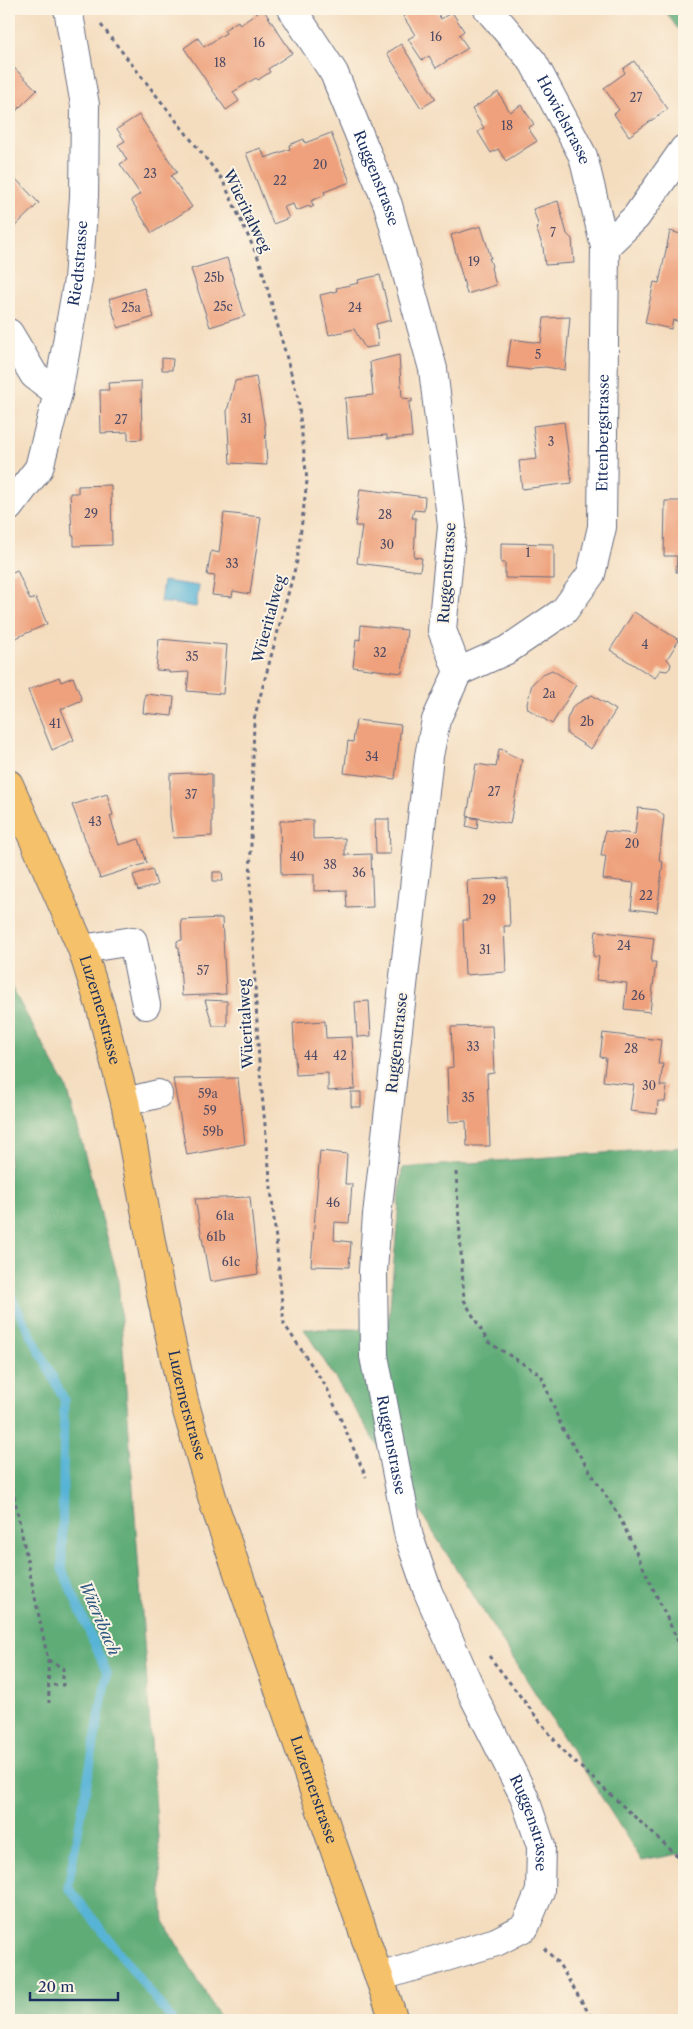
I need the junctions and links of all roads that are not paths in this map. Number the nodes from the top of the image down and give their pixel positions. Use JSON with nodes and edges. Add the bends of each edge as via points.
{"nodes":[{"id":1,"x":292,"y":9,"type":"edge"},
{"id":2,"x":488,"y":9,"type":"edge"},
{"id":3,"x":69,"y":12,"type":"edge"},
{"id":4,"x":684,"y":149,"type":"edge"},
{"id":5,"x":605,"y":247,"type":"junction"},
{"id":6,"x":9,"y":333,"type":"edge"},
{"id":7,"x":58,"y":393,"type":"junction"},
{"id":8,"x":9,"y":507,"type":"edge"},
{"id":9,"x":458,"y":672,"type":"junction"},
{"id":10,"x":9,"y":784,"type":"edge"},
{"id":11,"x":82,"y":949,"type":"junction"},
{"id":12,"x":146,"y":1005,"type":"dead end"},
{"id":13,"x":158,"y":1094,"type":"dead end"},
{"id":14,"x":125,"y":1102,"type":"junction"},
{"id":15,"x":379,"y":1977,"type":"junction"},
{"id":16,"x":394,"y":2020,"type":"edge"}],
"edges":[{"from":1,"to":9,"type":"street","name":"Ruggenstrasse","via":[[334,73],[388,205],[433,369],[452,526],[442,630]]},
{"from":2,"to":5,"type":"street","name":"Howielstrasse","via":[[533,62],[583,156]]},
{"from":3,"to":7,"type":"street","name":"Riedtstrasse","via":[[85,105],[84,197],[78,280]]},
{"from":4,"to":5,"type":"street","via":[[636,217]]},
{"from":5,"to":9,"type":"street","name":"Ettenbergstrasse","via":[[602,527],[591,574],[564,611],[507,650]]},
{"from":6,"to":7,"type":"street","via":[[34,375]]},
{"from":7,"to":8,"type":"street","name":"Riedtstrasse","via":[[39,468]]},
{"from":9,"to":15,"type":"street","name":"Ruggenstrasse","via":[[436,720],[429,756],[378,1205],[373,1271],[374,1356],[409,1537],[428,1592],[475,1699],[524,1796],[541,1846],[540,1891],[525,1927],[496,1942]]},
{"from":10,"to":11,"type":"main road","name":"Luzernerstrasse"},
{"from":11,"to":12,"type":"street","via":[[132,941]]},
{"from":11,"to":14,"type":"main road","name":"Luzernerstrasse"},
{"from":13,"to":14,"type":"street"},
{"from":14,"to":15,"type":"main road","name":"Luzernerstrasse","via":[[184,1401],[215,1507]]},
{"from":15,"to":16,"type":"main road","name":"Luzernerstrasse"}]}
